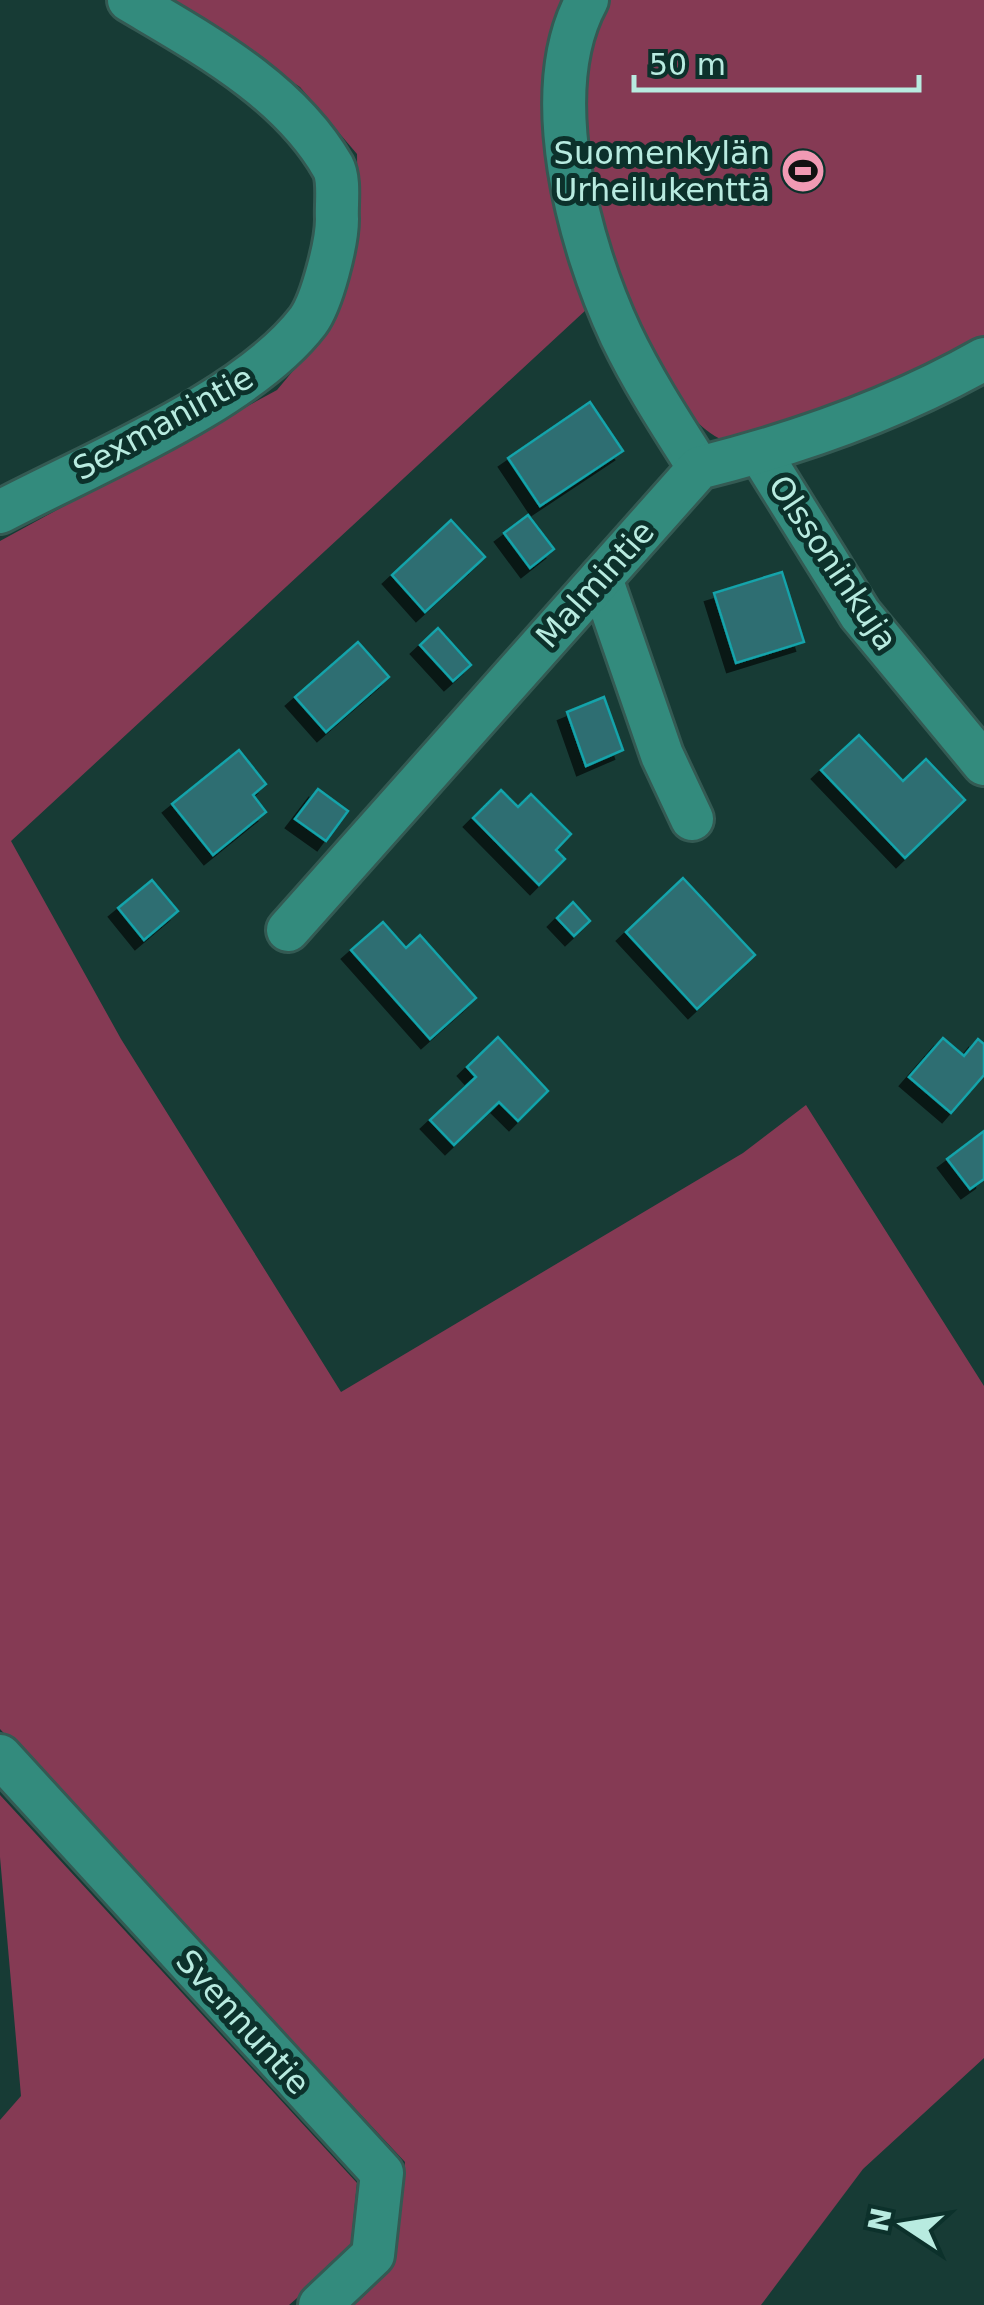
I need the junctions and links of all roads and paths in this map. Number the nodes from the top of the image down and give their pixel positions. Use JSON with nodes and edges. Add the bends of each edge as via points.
{"nodes":[{"id":1,"x":130,"y":0,"type":"edge"},
{"id":2,"x":586,"y":0,"type":"edge"},
{"id":3,"x":984,"y":359,"type":"edge"},
{"id":4,"x":760,"y":453,"type":"junction"},
{"id":5,"x":698,"y":468,"type":"junction"},
{"id":6,"x":0,"y":512,"type":"edge"},
{"id":7,"x":601,"y":578,"type":"junction"},
{"id":8,"x":984,"y":764,"type":"edge"},
{"id":9,"x":692,"y":819,"type":"dead end"},
{"id":10,"x":288,"y":930,"type":"dead end"},
{"id":11,"x":0,"y":1756,"type":"edge"},
{"id":12,"x":320,"y":2305,"type":"edge"}],
"edges":[{"from":1,"to":6,"type":"street","name":"Sexmanintie","via":[[218,53],[282,104],[335,170],[337,238],[310,318],[263,367]]},
{"from":2,"to":5,"type":"street","via":[[562,91],[589,244],[622,337]]},
{"from":3,"to":4,"type":"street","via":[[926,391]]},
{"from":4,"to":5,"type":"street"},
{"from":4,"to":8,"type":"street","name":"Olssoninkuja","via":[[860,614]]},
{"from":5,"to":7,"type":"street","name":"Malmintie"},
{"from":7,"to":9,"type":"street","via":[[662,755]]},
{"from":7,"to":10,"type":"street","name":"Malmintie"},
{"from":11,"to":12,"type":"street","name":"Svennuntie","via":[[382,2173],[372,2255]]}]}
